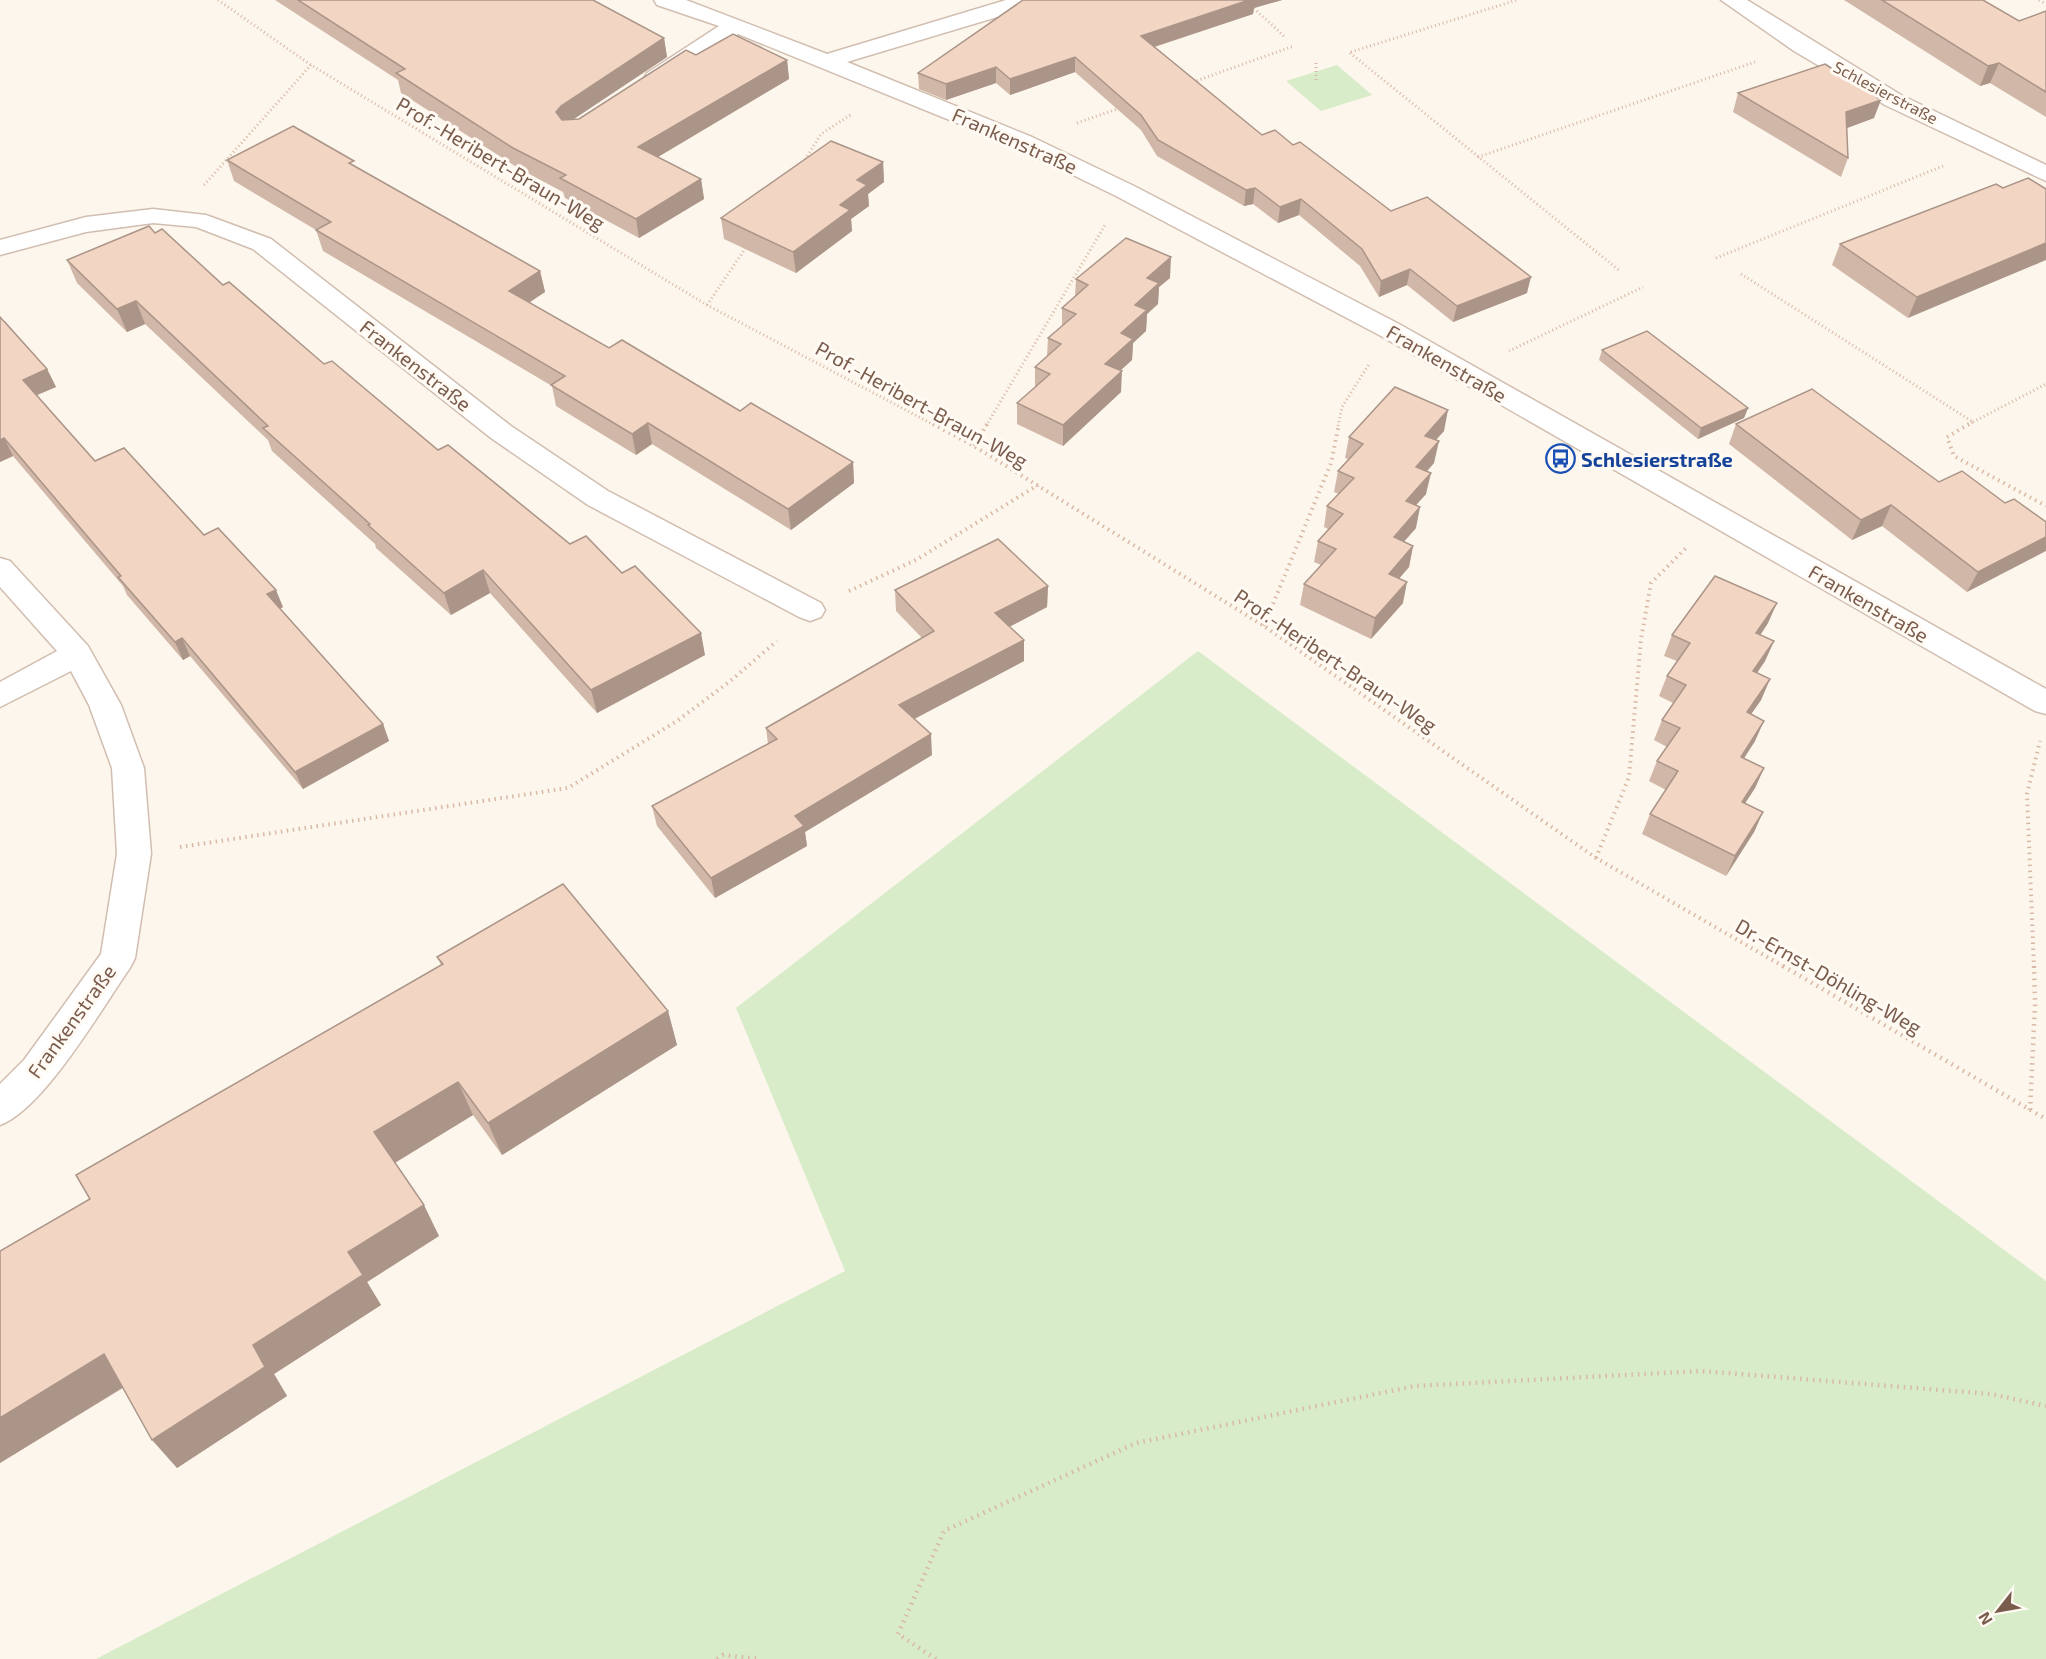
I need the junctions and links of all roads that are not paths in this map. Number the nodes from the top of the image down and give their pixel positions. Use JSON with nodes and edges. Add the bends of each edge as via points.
{"nodes":[{"id":1,"x":665,"y":0,"type":"edge"},
{"id":2,"x":1029,"y":0,"type":"edge"},
{"id":3,"x":1732,"y":0,"type":"edge"},
{"id":4,"x":736,"y":25,"type":"junction"},
{"id":5,"x":828,"y":61,"type":"junction"},
{"id":6,"x":641,"y":88,"type":"edge"},
{"id":7,"x":2046,"y":174,"type":"edge"},
{"id":8,"x":0,"y":248,"type":"edge"},
{"id":9,"x":0,"y":568,"type":"edge"},
{"id":10,"x":810,"y":610,"type":"dead end"},
{"id":11,"x":77,"y":654,"type":"junction"},
{"id":12,"x":0,"y":696,"type":"edge"},
{"id":13,"x":2046,"y":703,"type":"edge"},
{"id":14,"x":0,"y":1109,"type":"edge"}],
"edges":[{"from":1,"to":4,"type":"street","name":"Frankenstraße"},
{"from":2,"to":5,"type":"street"},
{"from":3,"to":7,"type":"street","name":"Schlesierstraße","via":[[1893,100]]},
{"from":4,"to":5,"type":"street","name":"Frankenstraße"},
{"from":4,"to":6,"type":"street"},
{"from":5,"to":13,"type":"street","name":"Frankenstraße","via":[[1024,142],[1390,330]]},
{"from":8,"to":10,"type":"street","name":"Frankenstraße","via":[[116,218],[176,216],[220,226],[262,244],[501,432],[598,498]]},
{"from":9,"to":11,"type":"street","name":"Frankenstraße"},
{"from":11,"to":12,"type":"street"},
{"from":11,"to":14,"type":"street","name":"Frankenstraße","via":[[105,705],[128,768],[134,854],[117,958],[37,1071]]}]}
